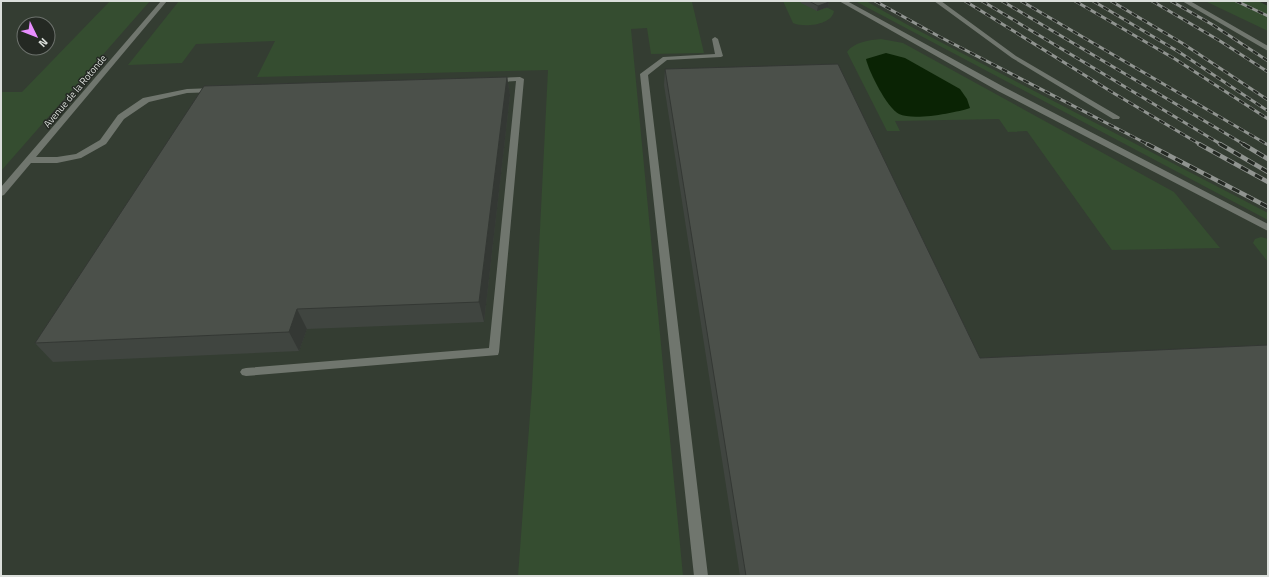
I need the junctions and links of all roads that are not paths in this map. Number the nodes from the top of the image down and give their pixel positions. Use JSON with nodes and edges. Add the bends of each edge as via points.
{"nodes":[{"id":1,"x":164,"y":1,"type":"edge"},
{"id":2,"x":842,"y":1,"type":"edge"},
{"id":3,"x":937,"y":1,"type":"edge"},
{"id":4,"x":1184,"y":1,"type":"edge"},
{"id":5,"x":715,"y":38,"type":"dead end"},
{"id":6,"x":1268,"y":49,"type":"edge"},
{"id":7,"x":489,"y":80,"type":"edge"},
{"id":8,"x":227,"y":90,"type":"edge"},
{"id":9,"x":1116,"y":117,"type":"dead end"},
{"id":10,"x":29,"y":160,"type":"junction"},
{"id":11,"x":1,"y":193,"type":"edge"},
{"id":12,"x":1268,"y":228,"type":"edge"},
{"id":13,"x":246,"y":372,"type":"dead end"},
{"id":14,"x":701,"y":576,"type":"edge"}],
"edges":[{"from":1,"to":10,"type":"street","name":"Avenue de la Rotonde"},
{"from":2,"to":12,"type":"street","via":[[1001,89]]},
{"from":3,"to":9,"type":"street","via":[[1014,57]]},
{"from":4,"to":6,"type":"street"},
{"from":5,"to":14,"type":"street","via":[[719,56],[665,58],[644,74]]},
{"from":7,"to":13,"type":"street","via":[[520,79],[494,352]]},
{"from":8,"to":10,"type":"street","via":[[188,91],[146,100],[121,117],[102,142],[78,156],[57,160]]},
{"from":10,"to":11,"type":"street","name":"Avenue de la Rotonde"}]}
